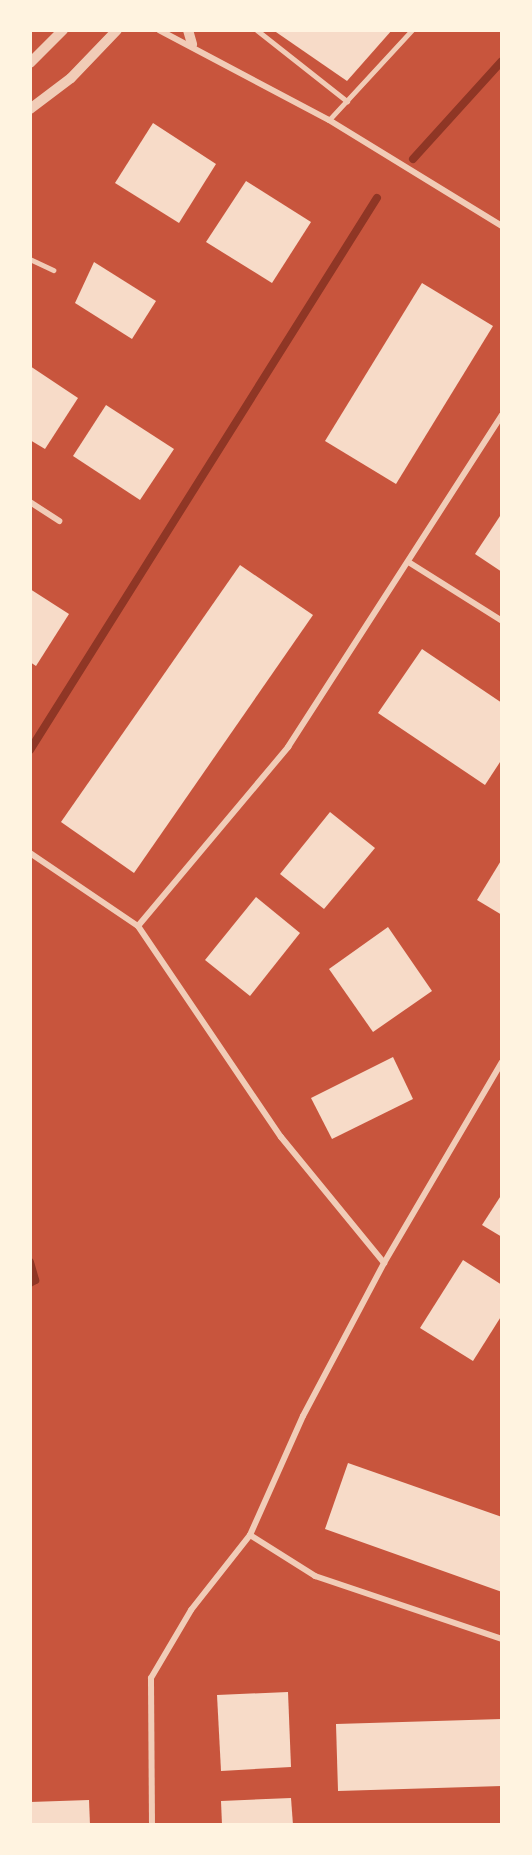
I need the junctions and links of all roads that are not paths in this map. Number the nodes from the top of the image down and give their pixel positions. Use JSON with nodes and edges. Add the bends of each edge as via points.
{"nodes":[{"id":1,"x":63,"y":30,"type":"edge"},
{"id":2,"x":117,"y":30,"type":"edge"},
{"id":3,"x":159,"y":30,"type":"edge"},
{"id":4,"x":188,"y":30,"type":"edge"},
{"id":5,"x":257,"y":30,"type":"edge"},
{"id":6,"x":412,"y":30,"type":"edge"},
{"id":7,"x":192,"y":44,"type":"junction"},
{"id":8,"x":30,"y":63,"type":"edge"},
{"id":9,"x":348,"y":101,"type":"junction"},
{"id":10,"x":30,"y":109,"type":"edge"},
{"id":11,"x":329,"y":120,"type":"junction"},
{"id":12,"x":502,"y":226,"type":"edge"},
{"id":13,"x":30,"y":259,"type":"edge"},
{"id":14,"x":54,"y":270,"type":"dead end"},
{"id":15,"x":502,"y":415,"type":"edge"},
{"id":16,"x":30,"y":502,"type":"edge"},
{"id":17,"x":59,"y":521,"type":"dead end"},
{"id":18,"x":410,"y":563,"type":"junction"},
{"id":19,"x":502,"y":621,"type":"edge"},
{"id":20,"x":30,"y":853,"type":"edge"},
{"id":21,"x":138,"y":926,"type":"junction"},
{"id":22,"x":502,"y":1062,"type":"edge"},
{"id":23,"x":384,"y":1263,"type":"junction"},
{"id":24,"x":250,"y":1535,"type":"junction"},
{"id":25,"x":502,"y":1639,"type":"edge"},
{"id":26,"x":152,"y":1825,"type":"edge"}],
"edges":[{"from":1,"to":8,"type":"street"},
{"from":2,"to":10,"type":"street","via":[[71,78]]},
{"from":3,"to":7,"type":"street"},
{"from":4,"to":7,"type":"street"},
{"from":5,"to":9,"type":"lane"},
{"from":6,"to":9,"type":"lane"},
{"from":7,"to":11,"type":"street"},
{"from":9,"to":11,"type":"lane"},
{"from":11,"to":12,"type":"street"},
{"from":13,"to":14,"type":"lane"},
{"from":15,"to":18,"type":"street"},
{"from":16,"to":17,"type":"street"},
{"from":18,"to":19,"type":"street"},
{"from":18,"to":21,"type":"street","via":[[288,747]]},
{"from":20,"to":21,"type":"street"},
{"from":21,"to":23,"type":"street","via":[[282,1137]]},
{"from":22,"to":23,"type":"street"},
{"from":23,"to":24,"type":"street"},
{"from":24,"to":25,"type":"street","via":[[315,1576]]},
{"from":24,"to":26,"type":"street","via":[[191,1610],[151,1678]]}]}
